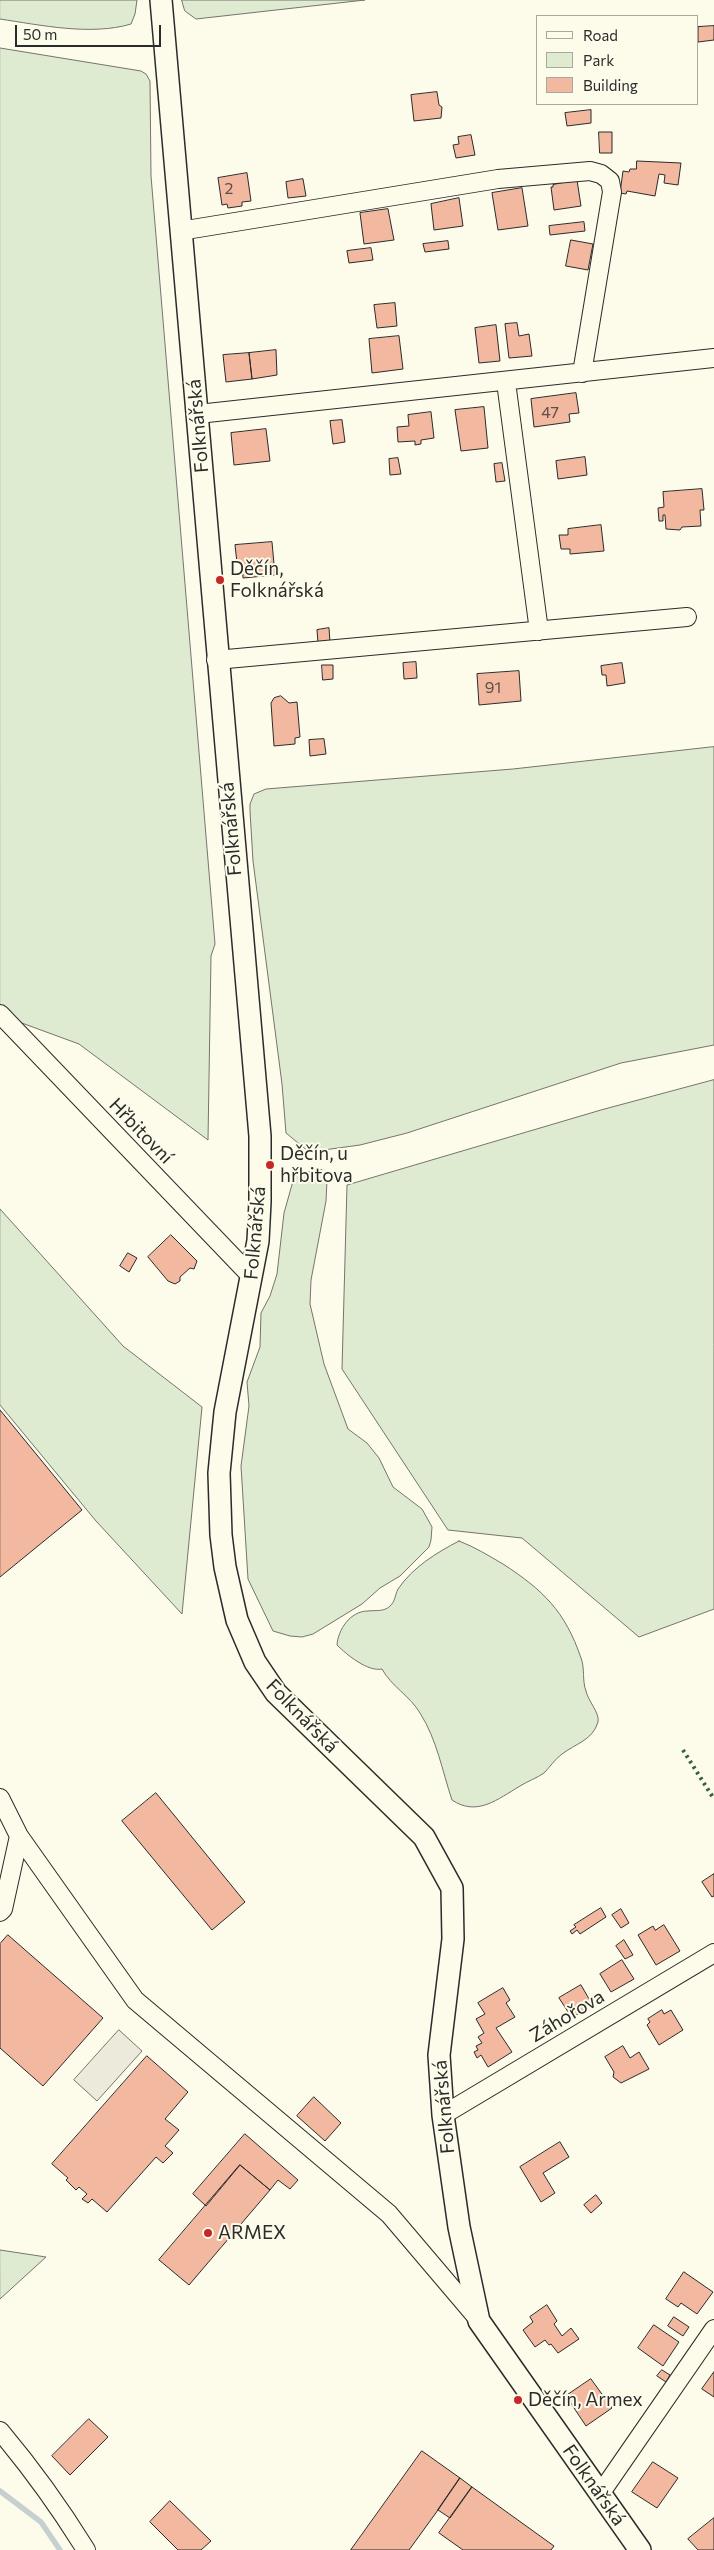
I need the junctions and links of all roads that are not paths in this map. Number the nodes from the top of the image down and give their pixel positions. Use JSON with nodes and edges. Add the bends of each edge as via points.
{"nodes":[{"id":1,"x":161,"y":0,"type":"edge"},
{"id":2,"x":180,"y":231,"type":"junction"},
{"id":3,"x":714,"y":358,"type":"edge"},
{"id":4,"x":582,"y":373,"type":"junction"},
{"id":5,"x":506,"y":382,"type":"junction"},
{"id":6,"x":198,"y":414,"type":"junction"},
{"id":7,"x":687,"y":617,"type":"dead end"},
{"id":8,"x":539,"y":631,"type":"junction"},
{"id":9,"x":216,"y":660,"type":"junction"},
{"id":10,"x":0,"y":1014,"type":"edge"},
{"id":11,"x":252,"y":1277,"type":"junction"},
{"id":12,"x":0,"y":1798,"type":"edge"},
{"id":13,"x":20,"y":1836,"type":"junction"},
{"id":14,"x":0,"y":1912,"type":"edge"},
{"id":15,"x":714,"y":1953,"type":"edge"},
{"id":16,"x":443,"y":2115,"type":"junction"},
{"id":17,"x":479,"y":2321,"type":"junction"},
{"id":18,"x":714,"y":2329,"type":"edge"},
{"id":19,"x":0,"y":2431,"type":"edge"},
{"id":20,"x":600,"y":2494,"type":"junction"},
{"id":21,"x":86,"y":2550,"type":"edge"},
{"id":22,"x":640,"y":2550,"type":"edge"}],
"edges":[{"from":1,"to":2,"type":"street","name":"Folknářská"},
{"from":2,"to":4,"type":"street","via":[[498,179],[596,172],[610,181],[612,192]]},
{"from":2,"to":6,"type":"street","name":"Folknářská"},
{"from":3,"to":4,"type":"street"},
{"from":4,"to":5,"type":"street"},
{"from":5,"to":6,"type":"street"},
{"from":5,"to":8,"type":"street"},
{"from":6,"to":9,"type":"street","name":"Folknářská"},
{"from":7,"to":8,"type":"street"},
{"from":8,"to":9,"type":"street"},
{"from":9,"to":11,"type":"street","name":"Folknářská","via":[[260,1136],[260,1202]]},
{"from":10,"to":11,"type":"street","name":"Hřbitovní"},
{"from":11,"to":16,"type":"street","name":"Folknářská","via":[[231,1381],[219,1472],[221,1535],[231,1598],[245,1642],[276,1693],[424,1837],[452,1888],[453,1939],[439,2055]]},
{"from":12,"to":13,"type":"street","name":"Folknářská"},
{"from":13,"to":14,"type":"street"},
{"from":13,"to":17,"type":"street","name":"Folknářská","via":[[135,2000],[389,2214]]},
{"from":15,"to":16,"type":"street","name":"Záhořova"},
{"from":16,"to":17,"type":"street","name":"Folknářská","via":[[459,2227]]},
{"from":17,"to":20,"type":"street","name":"Folknářská"},
{"from":18,"to":20,"type":"street"},
{"from":19,"to":21,"type":"street","via":[[65,2515]]},
{"from":20,"to":22,"type":"street","name":"Folknářská"}]}
